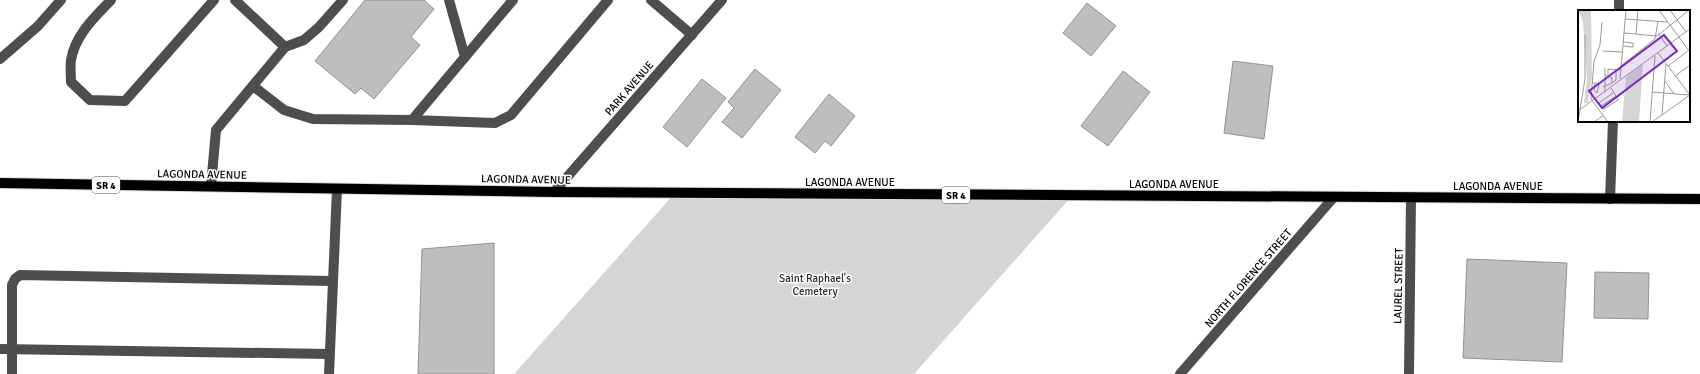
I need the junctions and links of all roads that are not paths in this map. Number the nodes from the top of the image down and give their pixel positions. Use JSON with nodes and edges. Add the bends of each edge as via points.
{"nodes":[{"id":1,"x":61,"y":0,"type":"edge"},
{"id":2,"x":111,"y":0,"type":"edge"},
{"id":3,"x":214,"y":0,"type":"edge"},
{"id":4,"x":235,"y":0,"type":"edge"},
{"id":5,"x":343,"y":0,"type":"edge"},
{"id":6,"x":449,"y":0,"type":"edge"},
{"id":7,"x":513,"y":0,"type":"edge"},
{"id":8,"x":608,"y":0,"type":"edge"},
{"id":9,"x":651,"y":0,"type":"edge"},
{"id":10,"x":722,"y":0,"type":"edge"},
{"id":11,"x":1620,"y":0,"type":"edge"},
{"id":12,"x":1618,"y":10,"type":"edge"},
{"id":13,"x":692,"y":35,"type":"junction"},
{"id":14,"x":285,"y":47,"type":"junction"},
{"id":15,"x":465,"y":57,"type":"junction"},
{"id":16,"x":0,"y":59,"type":"edge"},
{"id":17,"x":253,"y":86,"type":"junction"},
{"id":18,"x":412,"y":120,"type":"junction"},
{"id":19,"x":1612,"y":122,"type":"edge"},
{"id":20,"x":0,"y":183,"type":"edge"},
{"id":21,"x":211,"y":186,"type":"junction"},
{"id":22,"x":337,"y":188,"type":"junction"},
{"id":23,"x":554,"y":192,"type":"junction"},
{"id":24,"x":1333,"y":198,"type":"junction"},
{"id":25,"x":1411,"y":198,"type":"junction"},
{"id":26,"x":1610,"y":199,"type":"junction"},
{"id":27,"x":1700,"y":199,"type":"edge"},
{"id":28,"x":332,"y":281,"type":"junction"},
{"id":29,"x":0,"y":348,"type":"edge"},
{"id":30,"x":12,"y":349,"type":"junction"},
{"id":31,"x":330,"y":354,"type":"junction"},
{"id":32,"x":12,"y":374,"type":"edge"},
{"id":33,"x":329,"y":374,"type":"edge"},
{"id":34,"x":1180,"y":374,"type":"edge"},
{"id":35,"x":1409,"y":374,"type":"edge"}],
"edges":[{"from":1,"to":16,"type":"street","via":[[38,26]]},
{"from":2,"to":3,"type":"street","via":[[79,36],[71,58],[71,82],[90,100],[125,101]]},
{"from":4,"to":14,"type":"street"},
{"from":5,"to":14,"type":"street","via":[[304,40]]},
{"from":6,"to":15,"type":"street"},
{"from":7,"to":15,"type":"street"},
{"from":8,"to":18,"type":"street","via":[[511,115],[495,123]]},
{"from":9,"to":13,"type":"street"},
{"from":10,"to":13,"type":"street","name":"PARK AVENUE"},
{"from":11,"to":12,"type":"street"},
{"from":13,"to":23,"type":"street","name":"PARK AVENUE"},
{"from":14,"to":17,"type":"street"},
{"from":15,"to":18,"type":"street"},
{"from":17,"to":18,"type":"street","via":[[284,110],[313,119]]},
{"from":17,"to":21,"type":"street","via":[[216,130]]},
{"from":19,"to":26,"type":"street"},
{"from":20,"to":21,"type":"main road","name":"LAGONDA AVENUE","number":"SR 4"},
{"from":21,"to":22,"type":"main road","name":"LAGONDA AVENUE","number":"SR 4"},
{"from":22,"to":23,"type":"main road","name":"LAGONDA AVENUE","number":"SR 4"},
{"from":22,"to":28,"type":"street"},
{"from":23,"to":24,"type":"main road","name":"LAGONDA AVENUE","number":"SR 4"},
{"from":24,"to":25,"type":"main road","name":"LAGONDA AVENUE","number":"SR 4"},
{"from":24,"to":34,"type":"street","name":"NORTH FLORENCE STREET"},
{"from":25,"to":26,"type":"main road","name":"LAGONDA AVENUE","number":"SR 4"},
{"from":25,"to":35,"type":"street","name":"LAUREL STREET"},
{"from":26,"to":27,"type":"main road","name":"LAGONDA AVENUE","number":"SR 4"},
{"from":28,"to":30,"type":"street","via":[[20,274],[12,285]]},
{"from":28,"to":31,"type":"street"},
{"from":29,"to":30,"type":"street"},
{"from":30,"to":31,"type":"street"},
{"from":30,"to":32,"type":"street"},
{"from":31,"to":33,"type":"street"}]}
